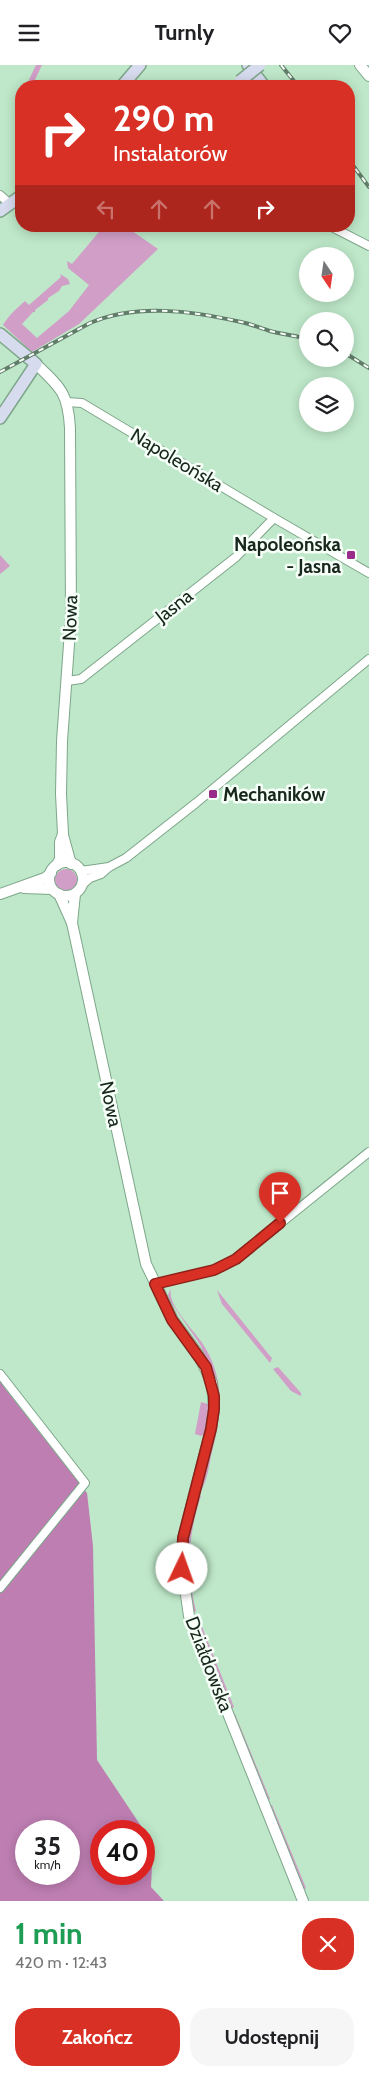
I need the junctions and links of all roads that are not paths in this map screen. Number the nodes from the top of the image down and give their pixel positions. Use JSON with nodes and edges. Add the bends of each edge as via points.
{"nodes":[{"id":1,"x":140,"y":65,"type":"edge"},
{"id":2,"x":248,"y":65,"type":"edge"},
{"id":3,"x":260,"y":65,"type":"edge"},
{"id":4,"x":360,"y":65,"type":"edge"},
{"id":5,"x":369,"y":76,"type":"edge"},
{"id":6,"x":127,"y":80,"type":"edge"},
{"id":7,"x":242,"y":80,"type":"edge"},
{"id":8,"x":259,"y":80,"type":"edge"},
{"id":9,"x":0,"y":195,"type":"edge"},
{"id":10,"x":15,"y":200,"type":"edge"},
{"id":11,"x":10,"y":204,"type":"junction"},
{"id":12,"x":0,"y":211,"type":"edge"},
{"id":13,"x":342,"y":232,"type":"edge"},
{"id":14,"x":369,"y":246,"type":"edge"},
{"id":15,"x":0,"y":333,"type":"edge"},
{"id":16,"x":36,"y":364,"type":"junction"},
{"id":17,"x":67,"y":402,"type":"junction"},
{"id":18,"x":0,"y":419,"type":"edge"},
{"id":19,"x":274,"y":518,"type":"junction"},
{"id":20,"x":369,"y":573,"type":"edge"},
{"id":21,"x":369,"y":659,"type":"edge"},
{"id":22,"x":67,"y":681,"type":"junction"},
{"id":23,"x":63,"y":834,"type":"junction"},
{"id":24,"x":71,"y":864,"type":"junction"},
{"id":25,"x":109,"y":867,"type":"junction"},
{"id":26,"x":54,"y":869,"type":"junction"},
{"id":27,"x":80,"y":871,"type":"junction"},
{"id":28,"x":21,"y":887,"type":"junction"},
{"id":29,"x":78,"y":889,"type":"junction"},
{"id":30,"x":55,"y":892,"type":"junction"},
{"id":31,"x":0,"y":894,"type":"edge"},
{"id":32,"x":72,"y":923,"type":"junction"},
{"id":33,"x":369,"y":1151,"type":"edge"},
{"id":34,"x":155,"y":1284,"type":"junction"},
{"id":35,"x":0,"y":1374,"type":"edge"},
{"id":36,"x":0,"y":1588,"type":"edge"},
{"id":37,"x":303,"y":1901,"type":"edge"}],
"edges":[{"from":1,"to":6,"type":"main road"},
{"from":2,"to":8,"type":"main road"},
{"from":3,"to":7,"type":"main road","bridge":true},
{"from":4,"to":5,"type":"street"},
{"from":9,"to":11,"type":"street"},
{"from":10,"to":11,"type":"main road"},
{"from":11,"to":12,"type":"main road"},
{"from":13,"to":14,"type":"street"},
{"from":15,"to":16,"type":"main road"},
{"from":16,"to":17,"type":"street","via":[[58,385]]},
{"from":16,"to":18,"type":"main road"},
{"from":17,"to":19,"type":"street","name":"Napoleońska","via":[[82,403]]},
{"from":17,"to":22,"type":"street","name":"Nowa","via":[[71,581]]},
{"from":19,"to":20,"type":"street","name":"Napoleońska"},
{"from":19,"to":22,"type":"street","name":"Jasna","via":[[236,557],[81,679]]},
{"from":21,"to":25,"type":"street","via":[[196,803],[126,858]]},
{"from":22,"to":23,"type":"street","name":"Nowa","via":[[62,749]]},
{"from":23,"to":24,"type":"street","name":"Nowa"},
{"from":23,"to":26,"type":"street","name":"Nowa"},
{"from":24,"to":26,"type":"street"},
{"from":24,"to":27,"type":"street"},
{"from":25,"to":27,"type":"street"},
{"from":25,"to":29,"type":"street"},
{"from":26,"to":28,"type":"street","via":[[45,878]]},
{"from":26,"to":30,"type":"street","via":[[50,883]]},
{"from":27,"to":29,"type":"street","via":[[83,878]]},
{"from":28,"to":30,"type":"street"},
{"from":28,"to":31,"type":"street"},
{"from":29,"to":30,"type":"street","via":[[67,896]]},
{"from":29,"to":32,"type":"street","name":"Nowa"},
{"from":30,"to":32,"type":"street","name":"Nowa","via":[[62,899]]},
{"from":32,"to":34,"type":"street","name":"Nowa","via":[[141,1245]]},
{"from":33,"to":34,"type":"street","via":[[236,1259],[214,1270]]},
{"from":34,"to":37,"type":"street","name":"Działdowska","via":[[172,1320],[206,1367],[214,1396],[211,1429],[183,1538],[182,1569],[189,1616]]},
{"from":35,"to":36,"type":"street","via":[[85,1483]]}]}
